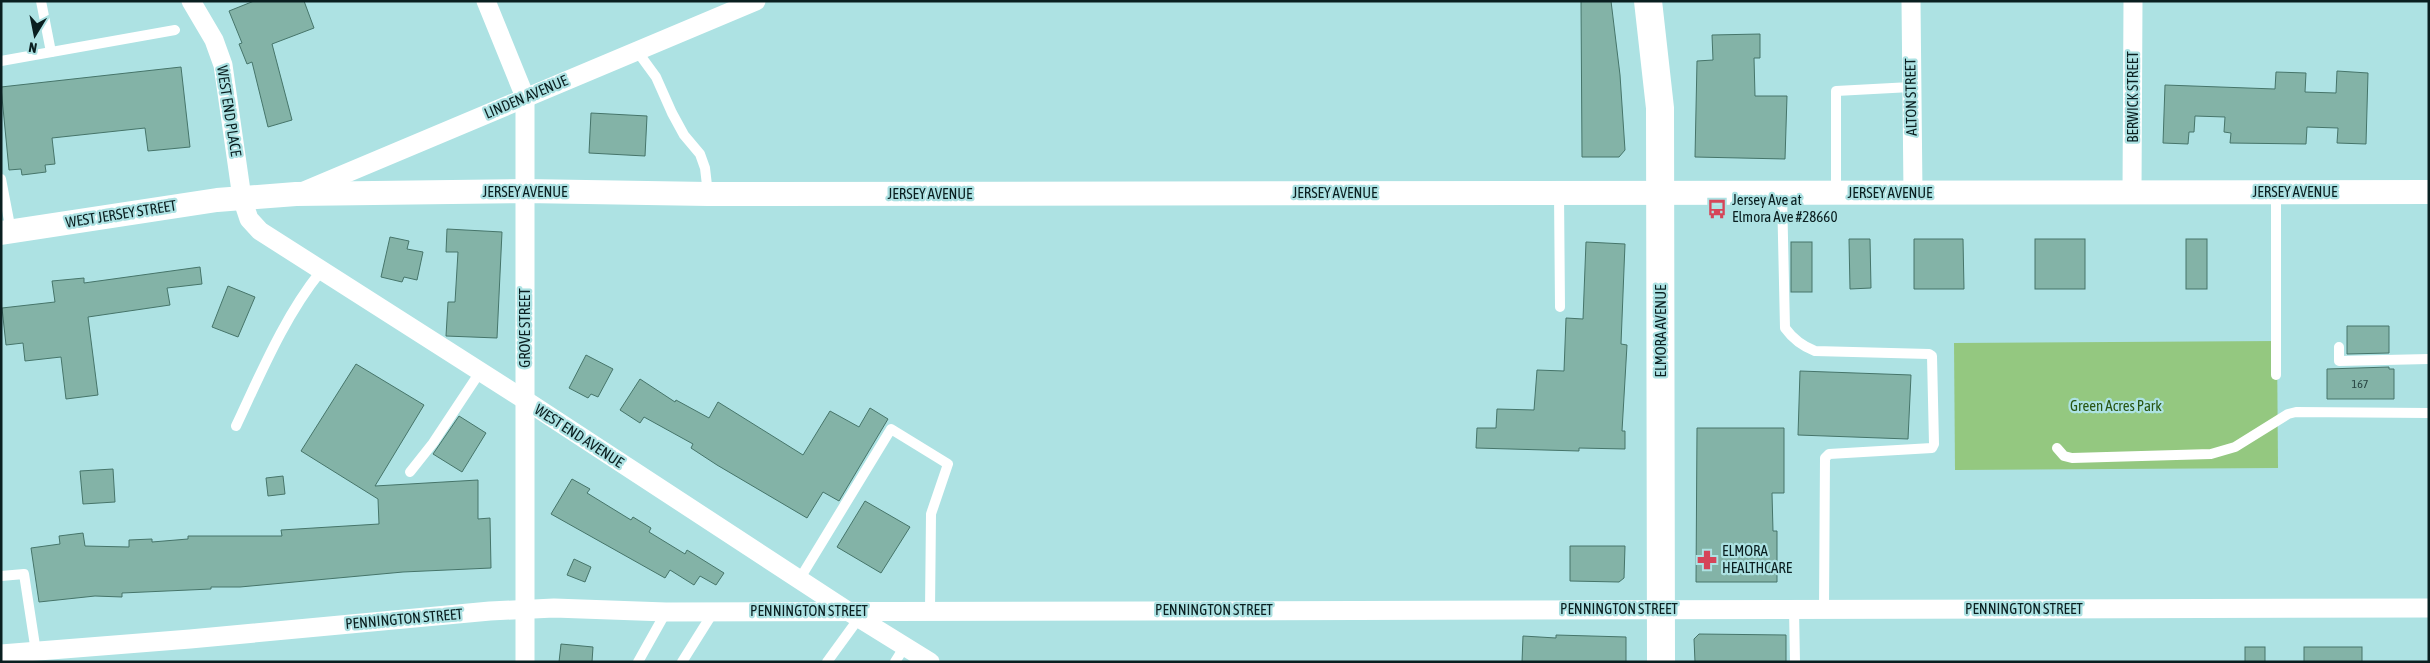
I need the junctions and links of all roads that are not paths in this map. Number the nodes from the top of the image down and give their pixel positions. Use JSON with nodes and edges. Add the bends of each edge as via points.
{"nodes":[{"id":1,"x":41,"y":1,"type":"edge"},
{"id":2,"x":191,"y":1,"type":"edge"},
{"id":3,"x":486,"y":1,"type":"edge"},
{"id":4,"x":756,"y":1,"type":"edge"},
{"id":5,"x":1648,"y":1,"type":"edge"},
{"id":6,"x":1911,"y":1,"type":"edge"},
{"id":7,"x":2133,"y":1,"type":"edge"},
{"id":8,"x":175,"y":30,"type":"dead end"},
{"id":9,"x":637,"y":51,"type":"junction"},
{"id":10,"x":51,"y":52,"type":"junction"},
{"id":11,"x":1,"y":61,"type":"edge"},
{"id":12,"x":1911,"y":87,"type":"junction"},
{"id":13,"x":525,"y":98,"type":"junction"},
{"id":14,"x":1,"y":179,"type":"edge"},
{"id":15,"x":525,"y":191,"type":"junction"},
{"id":16,"x":1836,"y":192,"type":"junction"},
{"id":17,"x":2132,"y":192,"type":"junction"},
{"id":18,"x":2276,"y":192,"type":"junction"},
{"id":19,"x":2429,"y":192,"type":"edge"},
{"id":20,"x":1559,"y":193,"type":"junction"},
{"id":21,"x":1660,"y":193,"type":"junction"},
{"id":22,"x":1782,"y":193,"type":"junction"},
{"id":23,"x":1914,"y":193,"type":"junction"},
{"id":24,"x":296,"y":194,"type":"junction"},
{"id":25,"x":708,"y":194,"type":"junction"},
{"id":26,"x":242,"y":198,"type":"junction"},
{"id":27,"x":6,"y":232,"type":"edge"},
{"id":28,"x":321,"y":271,"type":"junction"},
{"id":29,"x":1560,"y":307,"type":"dead end"},
{"id":30,"x":2339,"y":348,"type":"dead end"},
{"id":31,"x":2429,"y":360,"type":"edge"},
{"id":32,"x":480,"y":372,"type":"junction"},
{"id":33,"x":2276,"y":375,"type":"dead end"},
{"id":34,"x":525,"y":400,"type":"junction"},
{"id":35,"x":2429,"y":413,"type":"edge"},
{"id":36,"x":236,"y":426,"type":"dead end"},
{"id":37,"x":2057,"y":448,"type":"dead end"},
{"id":38,"x":410,"y":472,"type":"dead end"},
{"id":39,"x":1,"y":576,"type":"edge"},
{"id":40,"x":799,"y":580,"type":"junction"},
{"id":41,"x":2429,"y":608,"type":"edge"},
{"id":42,"x":1661,"y":609,"type":"junction"},
{"id":43,"x":1794,"y":609,"type":"junction"},
{"id":44,"x":1824,"y":609,"type":"junction"},
{"id":45,"x":525,"y":610,"type":"junction"},
{"id":46,"x":930,"y":610,"type":"junction"},
{"id":47,"x":666,"y":612,"type":"junction"},
{"id":48,"x":714,"y":612,"type":"junction"},
{"id":49,"x":853,"y":614,"type":"junction"},
{"id":50,"x":36,"y":652,"type":"junction"},
{"id":51,"x":1,"y":654,"type":"edge"},
{"id":52,"x":900,"y":654,"type":"edge"},
{"id":53,"x":525,"y":662,"type":"edge"},
{"id":54,"x":638,"y":662,"type":"edge"},
{"id":55,"x":682,"y":662,"type":"edge"},
{"id":56,"x":827,"y":662,"type":"edge"},
{"id":57,"x":930,"y":662,"type":"edge"},
{"id":58,"x":1662,"y":662,"type":"edge"},
{"id":59,"x":1794,"y":662,"type":"edge"}],
"edges":[{"from":1,"to":10,"type":"lane"},
{"from":2,"to":26,"type":"street","name":"WEST END PLACE","via":[[214,40],[223,65]]},
{"from":3,"to":13,"type":"street","name":"GROVE STREET"},
{"from":4,"to":9,"type":"street","name":"LINDEN AVENUE"},
{"from":5,"to":21,"type":"main road","name":"ELMORA AVENUE","via":[[1660,108]]},
{"from":6,"to":12,"type":"street","name":"ALTON STREET"},
{"from":7,"to":17,"type":"street","name":"BERWICK STREET"},
{"from":8,"to":10,"type":"lane"},
{"from":9,"to":13,"type":"street","name":"LINDEN AVENUE"},
{"from":9,"to":25,"type":"lane","via":[[656,77],[684,135],[700,154]]},
{"from":10,"to":11,"type":"lane"},
{"from":12,"to":16,"type":"lane","via":[[1836,91]]},
{"from":12,"to":23,"type":"street","name":"ALTON STREET"},
{"from":13,"to":15,"type":"street","name":"GROVE STREET"},
{"from":13,"to":24,"type":"street","name":"LINDEN AVENUE"},
{"from":14,"to":27,"type":"lane"},
{"from":15,"to":24,"type":"street","name":"JERSEY AVENUE"},
{"from":15,"to":25,"type":"street","name":"JERSEY AVENUE"},
{"from":15,"to":34,"type":"street","name":"GROVE STREET"},
{"from":16,"to":22,"type":"street","name":"JERSEY AVENUE"},
{"from":16,"to":23,"type":"street","name":"JERSEY AVENUE"},
{"from":17,"to":18,"type":"street","name":"JERSEY AVENUE"},
{"from":17,"to":23,"type":"street","name":"JERSEY AVENUE"},
{"from":18,"to":19,"type":"street","name":"JERSEY AVENUE"},
{"from":18,"to":33,"type":"lane"},
{"from":20,"to":21,"type":"street","name":"JERSEY AVENUE"},
{"from":20,"to":25,"type":"street","name":"JERSEY AVENUE"},
{"from":20,"to":29,"type":"lane"},
{"from":21,"to":22,"type":"street","name":"JERSEY AVENUE"},
{"from":21,"to":42,"type":"main road","name":"ELMORA AVENUE"},
{"from":22,"to":44,"type":"lane","via":[[1785,328],[1791,336],[1815,351],[1932,356],[1932,448],[1829,454],[1825,458]]},
{"from":24,"to":26,"type":"street","name":"JERSEY AVENUE"},
{"from":26,"to":27,"type":"street","name":"WEST JERSEY STREET"},
{"from":26,"to":28,"type":"street","name":"WEST END AVENUE","via":[[249,219],[260,231]]},
{"from":28,"to":32,"type":"street","name":"WEST END AVENUE"},
{"from":28,"to":36,"type":"lane","via":[[272,348]]},
{"from":30,"to":31,"type":"lane","via":[[2339,361]]},
{"from":32,"to":34,"type":"street","name":"WEST END AVENUE"},
{"from":32,"to":38,"type":"lane"},
{"from":34,"to":40,"type":"street","name":"WEST END AVENUE"},
{"from":34,"to":45,"type":"street","name":"GROVE STREET"},
{"from":35,"to":37,"type":"lane","via":[[2296,412],[2235,446],[2211,454],[2072,458],[2064,456]]},
{"from":39,"to":50,"type":"lane","via":[[24,574]]},
{"from":40,"to":46,"type":"lane","via":[[891,428],[948,464],[931,514]]},
{"from":40,"to":49,"type":"street","name":"WEST END AVENUE"},
{"from":41,"to":44,"type":"street","name":"PENNINGTON STREET"},
{"from":42,"to":43,"type":"street","name":"PENNINGTON STREET"},
{"from":42,"to":46,"type":"street","name":"PENNINGTON STREET"},
{"from":42,"to":58,"type":"main road","name":"ELMORA AVENUE"},
{"from":43,"to":44,"type":"street","name":"PENNINGTON STREET"},
{"from":43,"to":59,"type":"lane"},
{"from":45,"to":47,"type":"street","name":"PENNINGTON STREET"},
{"from":45,"to":50,"type":"street","name":"PENNINGTON STREET","via":[[490,610]]},
{"from":45,"to":53,"type":"street","name":"GROVE STREET"},
{"from":46,"to":49,"type":"street","name":"PENNINGTON STREET"},
{"from":47,"to":48,"type":"street","name":"PENNINGTON STREET"},
{"from":47,"to":54,"type":"lane"},
{"from":48,"to":49,"type":"street","name":"PENNINGTON STREET"},
{"from":48,"to":55,"type":"lane"},
{"from":49,"to":52,"type":"street","name":"WEST END AVENUE"},
{"from":49,"to":56,"type":"lane"},
{"from":50,"to":51,"type":"street","name":"PENNINGTON STREET"},
{"from":52,"to":57,"type":"street","name":"WEST END AVENUE"}]}
